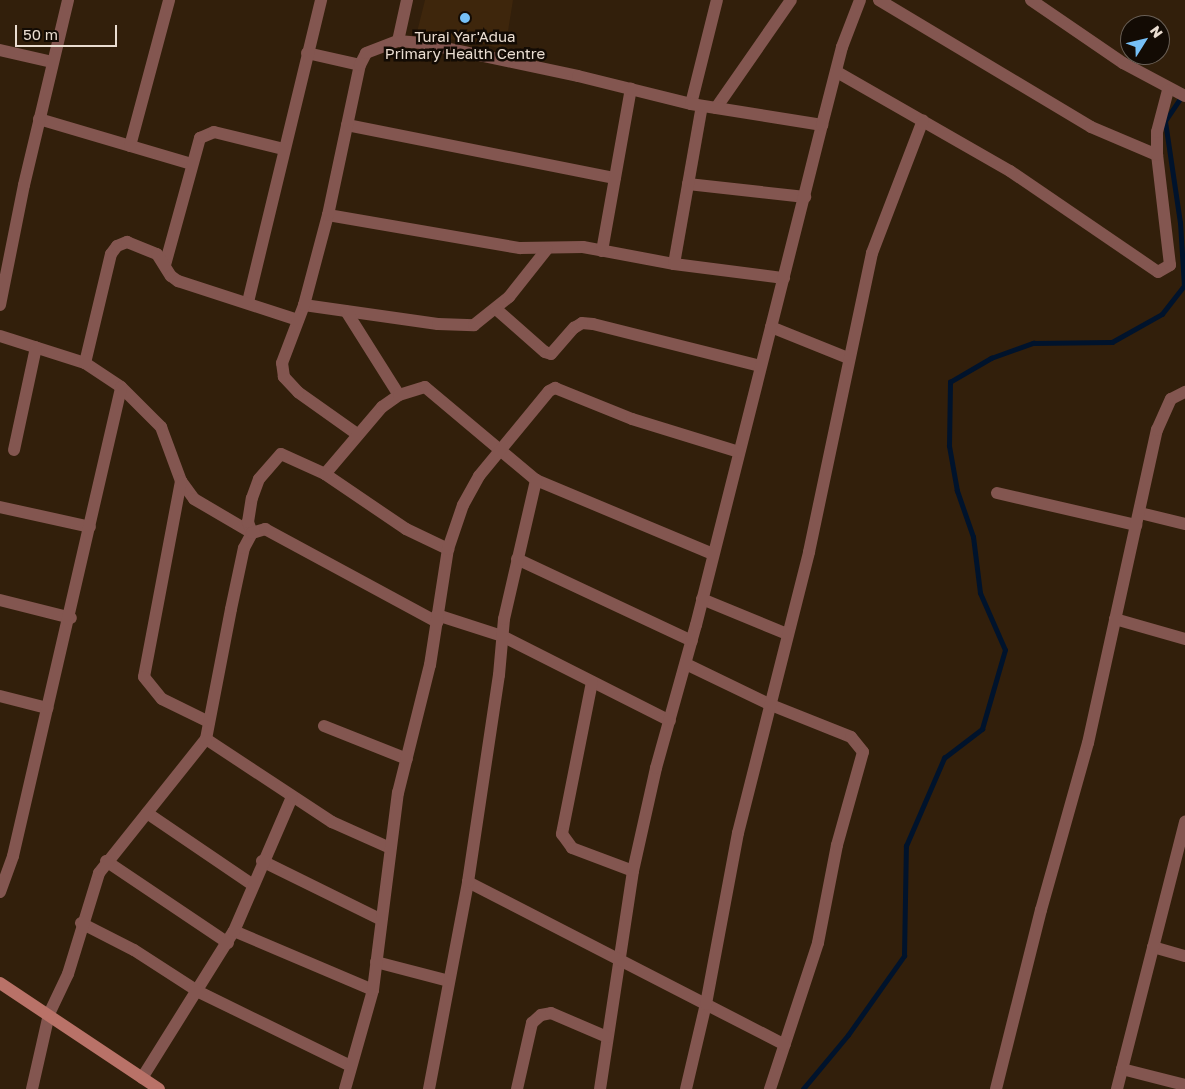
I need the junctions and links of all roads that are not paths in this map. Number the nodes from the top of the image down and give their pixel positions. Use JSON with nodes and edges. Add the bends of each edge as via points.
{"nodes":[{"id":1,"x":68,"y":0,"type":"edge"},
{"id":2,"x":169,"y":0,"type":"edge"},
{"id":3,"x":321,"y":0,"type":"edge"},
{"id":4,"x":407,"y":0,"type":"edge"},
{"id":5,"x":717,"y":0,"type":"edge"},
{"id":6,"x":791,"y":0,"type":"edge"},
{"id":7,"x":860,"y":0,"type":"edge"},
{"id":8,"x":879,"y":0,"type":"edge"},
{"id":9,"x":1031,"y":0,"type":"edge"},
{"id":10,"x":398,"y":40,"type":"junction"},
{"id":11,"x":0,"y":50,"type":"edge"},
{"id":12,"x":307,"y":53,"type":"junction"},
{"id":13,"x":52,"y":62,"type":"junction"},
{"id":14,"x":360,"y":65,"type":"junction"},
{"id":15,"x":837,"y":72,"type":"junction"},
{"id":16,"x":631,"y":89,"type":"junction"},
{"id":17,"x":1177,"y":94,"type":"edge"},
{"id":18,"x":697,"y":105,"type":"junction"},
{"id":19,"x":716,"y":108,"type":"junction"},
{"id":20,"x":39,"y":119,"type":"junction"},
{"id":21,"x":923,"y":120,"type":"junction"},
{"id":22,"x":347,"y":125,"type":"junction"},
{"id":23,"x":822,"y":125,"type":"junction"},
{"id":24,"x":130,"y":146,"type":"junction"},
{"id":25,"x":284,"y":149,"type":"junction"},
{"id":26,"x":1157,"y":155,"type":"junction"},
{"id":27,"x":192,"y":164,"type":"junction"},
{"id":28,"x":615,"y":178,"type":"junction"},
{"id":29,"x":688,"y":184,"type":"junction"},
{"id":30,"x":804,"y":197,"type":"junction"},
{"id":31,"x":328,"y":215,"type":"junction"},
{"id":32,"x":6,"y":243,"type":"edge"},
{"id":33,"x":547,"y":249,"type":"junction"},
{"id":34,"x":602,"y":251,"type":"junction"},
{"id":35,"x":674,"y":264,"type":"junction"},
{"id":36,"x":165,"y":265,"type":"junction"},
{"id":37,"x":784,"y":278,"type":"junction"},
{"id":38,"x":248,"y":302,"type":"junction"},
{"id":39,"x":304,"y":305,"type":"junction"},
{"id":40,"x":0,"y":306,"type":"edge"},
{"id":41,"x":496,"y":309,"type":"junction"},
{"id":42,"x":346,"y":311,"type":"junction"},
{"id":43,"x":298,"y":320,"type":"junction"},
{"id":44,"x":771,"y":327,"type":"junction"},
{"id":45,"x":0,"y":336,"type":"edge"},
{"id":46,"x":36,"y":347,"type":"junction"},
{"id":47,"x":848,"y":358,"type":"junction"},
{"id":48,"x":85,"y":363,"type":"junction"},
{"id":49,"x":760,"y":366,"type":"junction"},
{"id":50,"x":121,"y":387,"type":"junction"},
{"id":51,"x":1185,"y":392,"type":"edge"},
{"id":52,"x":399,"y":395,"type":"junction"},
{"id":53,"x":357,"y":434,"type":"junction"},
{"id":54,"x":14,"y":450,"type":"dead end"},
{"id":55,"x":499,"y":451,"type":"junction"},
{"id":56,"x":739,"y":452,"type":"junction"},
{"id":57,"x":325,"y":474,"type":"junction"},
{"id":58,"x":536,"y":480,"type":"junction"},
{"id":59,"x":180,"y":481,"type":"junction"},
{"id":60,"x":997,"y":493,"type":"dead end"},
{"id":61,"x":0,"y":507,"type":"edge"},
{"id":62,"x":1138,"y":519,"type":"junction"},
{"id":63,"x":1185,"y":524,"type":"edge"},
{"id":64,"x":90,"y":527,"type":"junction"},
{"id":65,"x":252,"y":533,"type":"junction"},
{"id":66,"x":448,"y":548,"type":"junction"},
{"id":67,"x":713,"y":554,"type":"junction"},
{"id":68,"x":517,"y":559,"type":"junction"},
{"id":69,"x":702,"y":598,"type":"junction"},
{"id":70,"x":0,"y":600,"type":"edge"},
{"id":71,"x":70,"y":618,"type":"junction"},
{"id":72,"x":437,"y":618,"type":"junction"},
{"id":73,"x":1115,"y":619,"type":"junction"},
{"id":74,"x":787,"y":634,"type":"junction"},
{"id":75,"x":502,"y":636,"type":"junction"},
{"id":76,"x":1185,"y":639,"type":"edge"},
{"id":77,"x":692,"y":641,"type":"junction"},
{"id":78,"x":686,"y":664,"type":"junction"},
{"id":79,"x":592,"y":682,"type":"junction"},
{"id":80,"x":0,"y":696,"type":"edge"},
{"id":81,"x":771,"y":705,"type":"junction"},
{"id":82,"x":47,"y":708,"type":"junction"},
{"id":83,"x":670,"y":721,"type":"junction"},
{"id":84,"x":209,"y":722,"type":"junction"},
{"id":85,"x":324,"y":726,"type":"dead end"},
{"id":86,"x":206,"y":740,"type":"junction"},
{"id":87,"x":407,"y":759,"type":"junction"},
{"id":88,"x":292,"y":798,"type":"junction"},
{"id":89,"x":147,"y":813,"type":"junction"},
{"id":90,"x":1184,"y":826,"type":"edge"},
{"id":91,"x":390,"y":848,"type":"junction"},
{"id":92,"x":106,"y":861,"type":"junction"},
{"id":93,"x":262,"y":861,"type":"junction"},
{"id":94,"x":633,"y":871,"type":"junction"},
{"id":95,"x":468,"y":882,"type":"junction"},
{"id":96,"x":253,"y":885,"type":"junction"},
{"id":97,"x":0,"y":892,"type":"edge"},
{"id":98,"x":380,"y":919,"type":"junction"},
{"id":99,"x":81,"y":923,"type":"junction"},
{"id":100,"x":234,"y":931,"type":"junction"},
{"id":101,"x":228,"y":943,"type":"junction"},
{"id":102,"x":1153,"y":948,"type":"junction"},
{"id":103,"x":1185,"y":956,"type":"edge"},
{"id":104,"x":621,"y":960,"type":"junction"},
{"id":105,"x":376,"y":962,"type":"junction"},
{"id":106,"x":450,"y":981,"type":"junction"},
{"id":107,"x":0,"y":983,"type":"edge"},
{"id":108,"x":373,"y":990,"type":"junction"},
{"id":109,"x":199,"y":992,"type":"junction"},
{"id":110,"x":706,"y":1004,"type":"junction"},
{"id":111,"x":49,"y":1014,"type":"junction"},
{"id":112,"x":607,"y":1037,"type":"junction"},
{"id":113,"x":785,"y":1045,"type":"junction"},
{"id":114,"x":351,"y":1066,"type":"junction"},
{"id":115,"x":1122,"y":1070,"type":"junction"},
{"id":116,"x":142,"y":1078,"type":"junction"},
{"id":117,"x":1185,"y":1085,"type":"edge"},
{"id":118,"x":32,"y":1089,"type":"edge"},
{"id":119,"x":159,"y":1089,"type":"edge"},
{"id":120,"x":345,"y":1089,"type":"edge"},
{"id":121,"x":429,"y":1089,"type":"edge"},
{"id":122,"x":517,"y":1089,"type":"edge"},
{"id":123,"x":600,"y":1089,"type":"edge"},
{"id":124,"x":686,"y":1089,"type":"edge"},
{"id":125,"x":770,"y":1089,"type":"edge"},
{"id":126,"x":996,"y":1089,"type":"edge"},
{"id":127,"x":1117,"y":1089,"type":"edge"}],
"edges":[{"from":1,"to":13,"type":"street"},
{"from":2,"to":24,"type":"street"},
{"from":3,"to":12,"type":"street"},
{"from":4,"to":10,"type":"street"},
{"from":5,"to":18,"type":"street"},
{"from":6,"to":19,"type":"street"},
{"from":7,"to":15,"type":"street"},
{"from":8,"to":26,"type":"street","via":[[1091,127]]},
{"from":9,"to":17,"type":"street"},
{"from":10,"to":14,"type":"street","via":[[366,53]]},
{"from":10,"to":16,"type":"street","via":[[447,47]]},
{"from":11,"to":13,"type":"street"},
{"from":12,"to":14,"type":"street"},
{"from":12,"to":25,"type":"street"},
{"from":13,"to":20,"type":"street"},
{"from":14,"to":22,"type":"street"},
{"from":15,"to":21,"type":"street"},
{"from":15,"to":23,"type":"street"},
{"from":16,"to":18,"type":"street"},
{"from":16,"to":28,"type":"street"},
{"from":17,"to":26,"type":"street","via":[[1157,132]]},
{"from":18,"to":19,"type":"street"},
{"from":18,"to":29,"type":"street"},
{"from":19,"to":23,"type":"street"},
{"from":20,"to":24,"type":"street"},
{"from":20,"to":32,"type":"street"},
{"from":21,"to":26,"type":"street","via":[[1040,190],[1158,272],[1170,265]]},
{"from":21,"to":47,"type":"street","via":[[872,253]]},
{"from":22,"to":28,"type":"street"},
{"from":22,"to":31,"type":"street"},
{"from":23,"to":30,"type":"street"},
{"from":24,"to":27,"type":"street"},
{"from":25,"to":27,"type":"street","via":[[207,132],[200,138]]},
{"from":25,"to":38,"type":"street"},
{"from":27,"to":36,"type":"street"},
{"from":28,"to":34,"type":"street"},
{"from":29,"to":30,"type":"street"},
{"from":29,"to":35,"type":"street"},
{"from":30,"to":37,"type":"street"},
{"from":31,"to":33,"type":"street","via":[[520,248]]},
{"from":31,"to":39,"type":"street"},
{"from":32,"to":40,"type":"street"},
{"from":33,"to":34,"type":"street","via":[[582,247]]},
{"from":33,"to":41,"type":"street"},
{"from":34,"to":35,"type":"street"},
{"from":35,"to":37,"type":"street"},
{"from":36,"to":38,"type":"street","via":[[178,281]]},
{"from":36,"to":48,"type":"street","via":[[158,254],[127,242],[117,246],[111,254]]},
{"from":37,"to":44,"type":"street"},
{"from":38,"to":43,"type":"street"},
{"from":39,"to":42,"type":"street"},
{"from":39,"to":43,"type":"street"},
{"from":41,"to":42,"type":"street","via":[[474,325],[463,328]]},
{"from":41,"to":49,"type":"street","via":[[551,354],[582,323]]},
{"from":42,"to":52,"type":"street"},
{"from":43,"to":53,"type":"street","via":[[282,364],[284,377],[298,392]]},
{"from":44,"to":47,"type":"street"},
{"from":44,"to":49,"type":"street"},
{"from":45,"to":46,"type":"street"},
{"from":46,"to":48,"type":"street"},
{"from":46,"to":54,"type":"street"},
{"from":47,"to":74,"type":"street","via":[[809,552]]},
{"from":48,"to":50,"type":"street"},
{"from":49,"to":56,"type":"street"},
{"from":50,"to":59,"type":"street","via":[[161,427]]},
{"from":50,"to":64,"type":"street"},
{"from":51,"to":62,"type":"street","via":[[1171,399],[1158,430]]},
{"from":52,"to":53,"type":"street","via":[[382,407]]},
{"from":52,"to":55,"type":"street","via":[[425,387]]},
{"from":53,"to":57,"type":"street"},
{"from":55,"to":56,"type":"street","via":[[555,388],[632,418]]},
{"from":55,"to":58,"type":"street"},
{"from":55,"to":66,"type":"street","via":[[479,476],[463,505]]},
{"from":56,"to":67,"type":"street"},
{"from":57,"to":65,"type":"street","via":[[281,454],[259,479],[252,498],[248,517]]},
{"from":57,"to":66,"type":"street","via":[[406,529]]},
{"from":58,"to":67,"type":"street"},
{"from":58,"to":68,"type":"street"},
{"from":59,"to":65,"type":"street","via":[[194,499]]},
{"from":59,"to":84,"type":"street","via":[[144,677],[162,698]]},
{"from":60,"to":62,"type":"street"},
{"from":61,"to":64,"type":"street"},
{"from":62,"to":63,"type":"street"},
{"from":62,"to":73,"type":"street"},
{"from":64,"to":71,"type":"street"},
{"from":65,"to":72,"type":"street","via":[[265,529]]},
{"from":65,"to":84,"type":"street","via":[[244,548]]},
{"from":66,"to":72,"type":"street"},
{"from":67,"to":69,"type":"street"},
{"from":68,"to":75,"type":"street"},
{"from":68,"to":77,"type":"street"},
{"from":69,"to":74,"type":"street"},
{"from":69,"to":77,"type":"street"},
{"from":70,"to":71,"type":"street"},
{"from":71,"to":82,"type":"street"},
{"from":72,"to":75,"type":"street"},
{"from":72,"to":87,"type":"street","via":[[430,665]]},
{"from":73,"to":76,"type":"street"},
{"from":73,"to":126,"type":"street","via":[[1088,743],[1041,910]]},
{"from":74,"to":81,"type":"street"},
{"from":75,"to":79,"type":"street"},
{"from":75,"to":95,"type":"street"},
{"from":77,"to":78,"type":"street"},
{"from":78,"to":81,"type":"street"},
{"from":78,"to":83,"type":"street"},
{"from":79,"to":83,"type":"street"},
{"from":79,"to":94,"type":"street","via":[[574,757],[562,834],[572,848]]},
{"from":80,"to":82,"type":"street"},
{"from":81,"to":110,"type":"street","via":[[740,824]]},
{"from":81,"to":113,"type":"street","via":[[851,737],[863,752],[837,844],[818,942]]},
{"from":82,"to":97,"type":"street","via":[[13,856]]},
{"from":83,"to":94,"type":"street"},
{"from":84,"to":86,"type":"street"},
{"from":85,"to":87,"type":"street"},
{"from":86,"to":88,"type":"street"},
{"from":86,"to":89,"type":"street"},
{"from":87,"to":91,"type":"street"},
{"from":88,"to":91,"type":"street","via":[[332,822]]},
{"from":88,"to":93,"type":"street"},
{"from":89,"to":92,"type":"street"},
{"from":89,"to":96,"type":"street"},
{"from":90,"to":102,"type":"street"},
{"from":91,"to":98,"type":"street"},
{"from":92,"to":99,"type":"street","via":[[89,896]]},
{"from":92,"to":101,"type":"street"},
{"from":93,"to":96,"type":"street"},
{"from":93,"to":98,"type":"street"},
{"from":94,"to":104,"type":"street"},
{"from":95,"to":104,"type":"street"},
{"from":95,"to":106,"type":"street"},
{"from":96,"to":100,"type":"street"},
{"from":98,"to":105,"type":"street"},
{"from":99,"to":109,"type":"street","via":[[134,950]]},
{"from":99,"to":111,"type":"street","via":[[68,974]]},
{"from":100,"to":101,"type":"street"},
{"from":100,"to":108,"type":"street"},
{"from":101,"to":109,"type":"street"},
{"from":102,"to":103,"type":"street"},
{"from":102,"to":115,"type":"street"},
{"from":104,"to":110,"type":"street"},
{"from":104,"to":112,"type":"street"},
{"from":105,"to":106,"type":"street"},
{"from":105,"to":108,"type":"street"},
{"from":106,"to":121,"type":"street"},
{"from":107,"to":111,"type":"street"},
{"from":108,"to":114,"type":"street"},
{"from":109,"to":114,"type":"street"},
{"from":109,"to":116,"type":"street"},
{"from":110,"to":113,"type":"street"},
{"from":110,"to":124,"type":"street"},
{"from":111,"to":116,"type":"street"},
{"from":111,"to":118,"type":"street"},
{"from":112,"to":122,"type":"street","via":[[551,1013],[541,1015],[532,1023]]},
{"from":112,"to":123,"type":"street"},
{"from":113,"to":125,"type":"street"},
{"from":114,"to":120,"type":"street"},
{"from":115,"to":117,"type":"street"},
{"from":115,"to":127,"type":"street"},
{"from":116,"to":119,"type":"street"}]}
